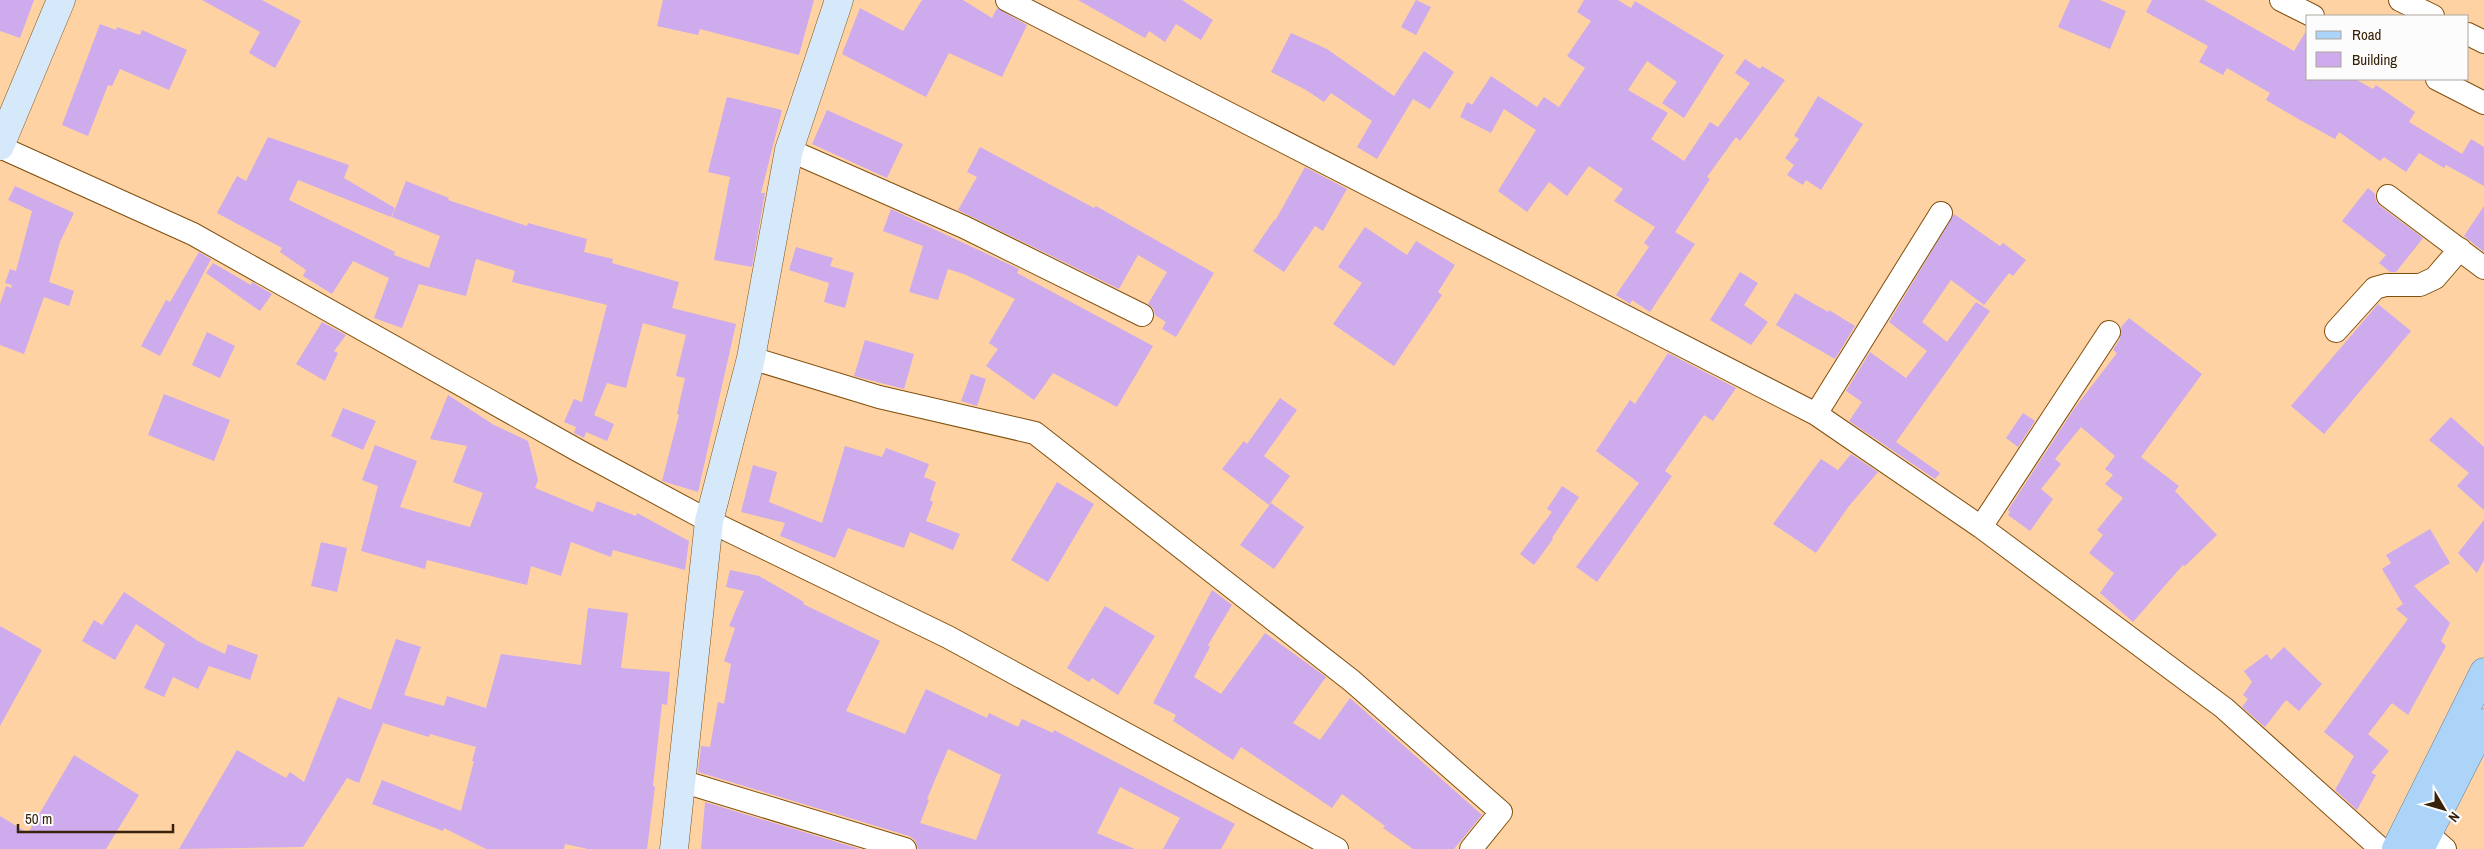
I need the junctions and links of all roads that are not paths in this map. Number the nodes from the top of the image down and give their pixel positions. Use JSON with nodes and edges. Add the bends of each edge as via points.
{"nodes":[{"id":1,"x":61,"y":0,"type":"edge"},
{"id":2,"x":839,"y":0,"type":"edge"},
{"id":3,"x":1007,"y":0,"type":"edge"},
{"id":4,"x":2281,"y":0,"type":"edge"},
{"id":5,"x":2400,"y":0,"type":"edge"},
{"id":6,"x":2311,"y":15,"type":"edge"},
{"id":7,"x":2431,"y":15,"type":"edge"},
{"id":8,"x":2469,"y":34,"type":"edge"},
{"id":9,"x":2484,"y":42,"type":"edge"},
{"id":10,"x":2439,"y":80,"type":"edge"},
{"id":11,"x":2484,"y":103,"type":"edge"},
{"id":12,"x":0,"y":146,"type":"edge"},
{"id":13,"x":789,"y":150,"type":"junction"},
{"id":14,"x":2388,"y":196,"type":"dead end"},
{"id":15,"x":1941,"y":213,"type":"dead end"},
{"id":16,"x":2460,"y":249,"type":"junction"},
{"id":17,"x":2484,"y":268,"type":"edge"},
{"id":18,"x":1142,"y":315,"type":"dead end"},
{"id":19,"x":2336,"y":331,"type":"dead end"},
{"id":20,"x":2109,"y":332,"type":"dead end"},
{"id":21,"x":751,"y":358,"type":"junction"},
{"id":22,"x":1816,"y":414,"type":"junction"},
{"id":23,"x":708,"y":521,"type":"junction"},
{"id":24,"x":1981,"y":527,"type":"junction"},
{"id":25,"x":2484,"y":672,"type":"edge"},
{"id":26,"x":2484,"y":723,"type":"edge"},
{"id":27,"x":682,"y":781,"type":"junction"},
{"id":28,"x":2431,"y":844,"type":"edge"},
{"id":29,"x":674,"y":849,"type":"edge"},
{"id":30,"x":905,"y":849,"type":"edge"},
{"id":31,"x":1337,"y":849,"type":"edge"},
{"id":32,"x":1471,"y":849,"type":"edge"},
{"id":33,"x":2381,"y":849,"type":"edge"},
{"id":34,"x":2396,"y":849,"type":"edge"}],
"edges":[{"from":1,"to":12,"type":"street"},
{"from":2,"to":13,"type":"street"},
{"from":3,"to":22,"type":"street"},
{"from":4,"to":6,"type":"street"},
{"from":5,"to":7,"type":"street"},
{"from":8,"to":9,"type":"street"},
{"from":10,"to":11,"type":"street"},
{"from":12,"to":23,"type":"street","via":[[193,234]]},
{"from":13,"to":18,"type":"street","via":[[964,227]]},
{"from":13,"to":21,"type":"street"},
{"from":14,"to":16,"type":"street"},
{"from":15,"to":22,"type":"street"},
{"from":16,"to":17,"type":"street"},
{"from":16,"to":19,"type":"street","via":[[2435,278],[2420,285],[2375,288]]},
{"from":20,"to":24,"type":"street"},
{"from":21,"to":23,"type":"street"},
{"from":21,"to":32,"type":"street","via":[[879,396],[1035,433],[1352,681],[1500,812]]},
{"from":22,"to":24,"type":"street"},
{"from":23,"to":27,"type":"street"},
{"from":23,"to":31,"type":"street","via":[[948,637]]},
{"from":24,"to":33,"type":"street","via":[[2224,708]]},
{"from":25,"to":34,"type":"main road"},
{"from":26,"to":28,"type":"main road"},
{"from":27,"to":29,"type":"street"},
{"from":27,"to":30,"type":"street"}]}
